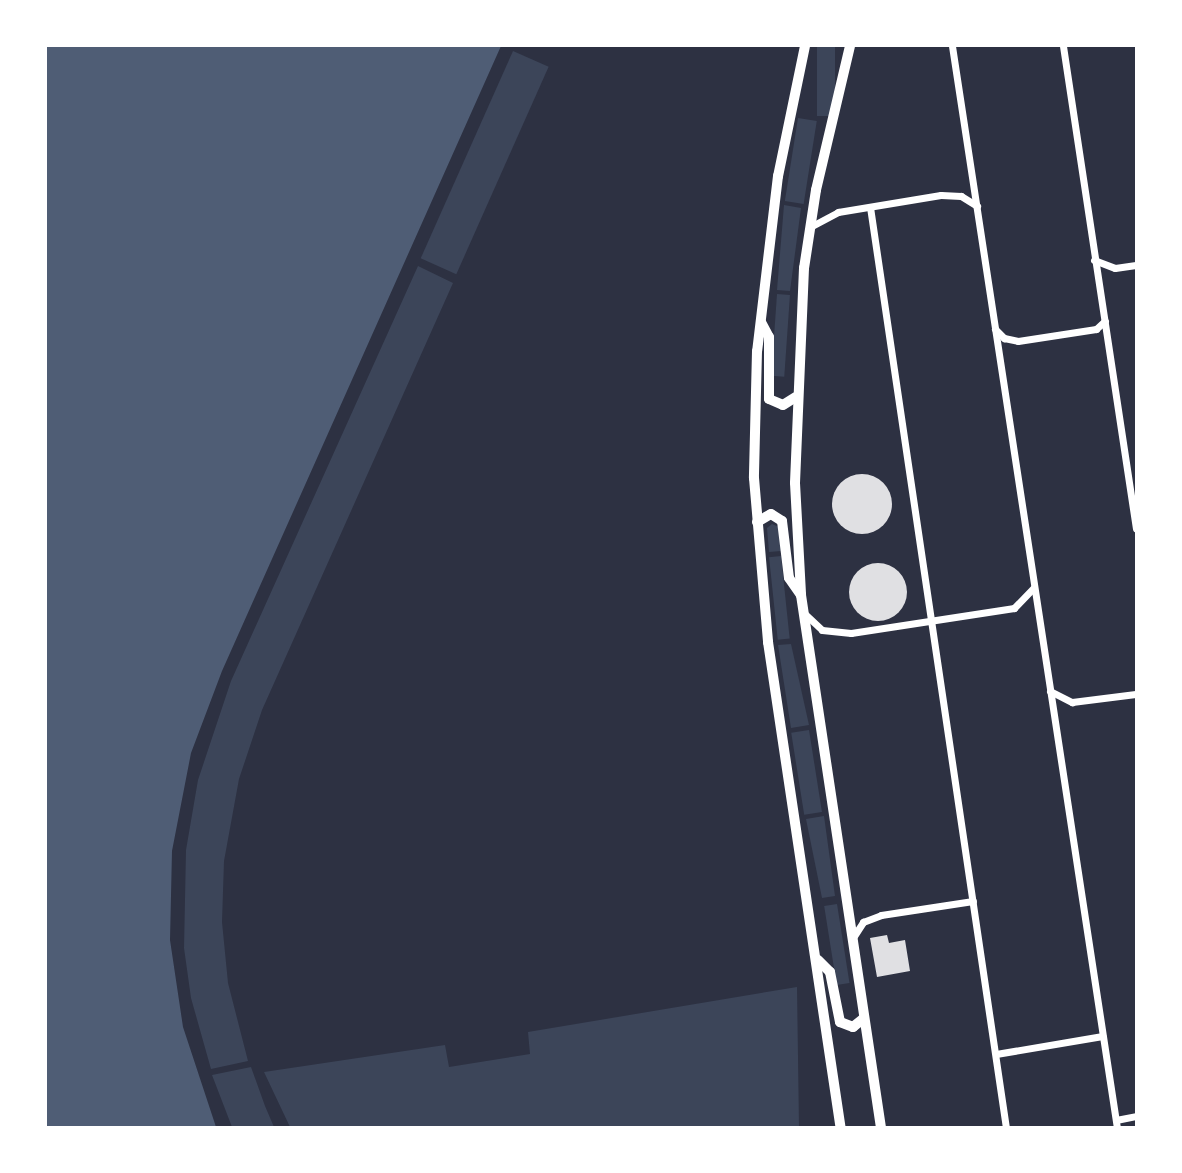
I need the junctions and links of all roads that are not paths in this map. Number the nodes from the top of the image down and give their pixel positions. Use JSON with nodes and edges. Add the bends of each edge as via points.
{"nodes":[{"id":1,"x":805,"y":46,"type":"edge"},
{"id":2,"x":850,"y":46,"type":"edge"},
{"id":3,"x":952,"y":46,"type":"edge"},
{"id":4,"x":1063,"y":46,"type":"edge"},
{"id":5,"x":977,"y":206,"type":"junction"},
{"id":6,"x":870,"y":207,"type":"junction"},
{"id":7,"x":809,"y":228,"type":"junction"},
{"id":8,"x":1094,"y":260,"type":"junction"},
{"id":9,"x":1136,"y":265,"type":"edge"},
{"id":10,"x":1105,"y":321,"type":"junction"},
{"id":11,"x":761,"y":323,"type":"junction"},
{"id":12,"x":994,"y":328,"type":"junction"},
{"id":13,"x":796,"y":397,"type":"junction"},
{"id":14,"x":757,"y":522,"type":"junction"},
{"id":15,"x":1136,"y":529,"type":"edge"},
{"id":16,"x":1033,"y":588,"type":"junction"},
{"id":17,"x":801,"y":595,"type":"junction"},
{"id":18,"x":804,"y":611,"type":"junction"},
{"id":19,"x":930,"y":620,"type":"junction"},
{"id":20,"x":1050,"y":690,"type":"junction"},
{"id":21,"x":1136,"y":694,"type":"edge"},
{"id":22,"x":973,"y":901,"type":"junction"},
{"id":23,"x":853,"y":936,"type":"junction"},
{"id":24,"x":818,"y":960,"type":"junction"},
{"id":25,"x":864,"y":1018,"type":"junction"},
{"id":26,"x":1102,"y":1036,"type":"junction"},
{"id":27,"x":996,"y":1054,"type":"junction"},
{"id":28,"x":1136,"y":1116,"type":"edge"},
{"id":29,"x":1116,"y":1124,"type":"edge"},
{"id":30,"x":841,"y":1128,"type":"edge"},
{"id":31,"x":881,"y":1128,"type":"edge"},
{"id":32,"x":1006,"y":1128,"type":"edge"}],
"edges":[{"from":1,"to":11,"type":"main road","via":[[782,153]]},
{"from":2,"to":7,"type":"main road"},
{"from":3,"to":5,"type":"street"},
{"from":4,"to":8,"type":"street"},
{"from":5,"to":6,"type":"street","via":[[951,194]]},
{"from":5,"to":12,"type":"street"},
{"from":6,"to":7,"type":"street","via":[[830,215]]},
{"from":6,"to":19,"type":"street"},
{"from":7,"to":13,"type":"main road"},
{"from":8,"to":9,"type":"street","via":[[1115,268]]},
{"from":8,"to":10,"type":"street"},
{"from":10,"to":12,"type":"street","via":[[1097,329],[1018,341],[1004,338]]},
{"from":10,"to":15,"type":"street"},
{"from":11,"to":13,"type":"main road","via":[[769,337],[769,399],[783,405]]},
{"from":11,"to":14,"type":"main road","via":[[753,437]]},
{"from":12,"to":16,"type":"street"},
{"from":13,"to":17,"type":"main road"},
{"from":14,"to":17,"type":"main road","via":[[771,514],[782,522],[789,578]]},
{"from":14,"to":24,"type":"main road","via":[[768,642]]},
{"from":16,"to":19,"type":"street","via":[[1014,608]]},
{"from":16,"to":20,"type":"street"},
{"from":17,"to":18,"type":"main road"},
{"from":18,"to":19,"type":"street","via":[[815,626],[831,633]]},
{"from":18,"to":23,"type":"main road"},
{"from":19,"to":22,"type":"street"},
{"from":20,"to":21,"type":"street","via":[[1072,702]]},
{"from":20,"to":26,"type":"street"},
{"from":22,"to":23,"type":"street","via":[[881,915],[863,922]]},
{"from":22,"to":27,"type":"street"},
{"from":23,"to":25,"type":"main road"},
{"from":24,"to":25,"type":"main road","via":[[830,972],[840,1022],[853,1027]]},
{"from":24,"to":30,"type":"main road"},
{"from":25,"to":31,"type":"main road"},
{"from":26,"to":27,"type":"street"},
{"from":26,"to":29,"type":"street"},
{"from":27,"to":32,"type":"street"},
{"from":28,"to":29,"type":"street"}]}
